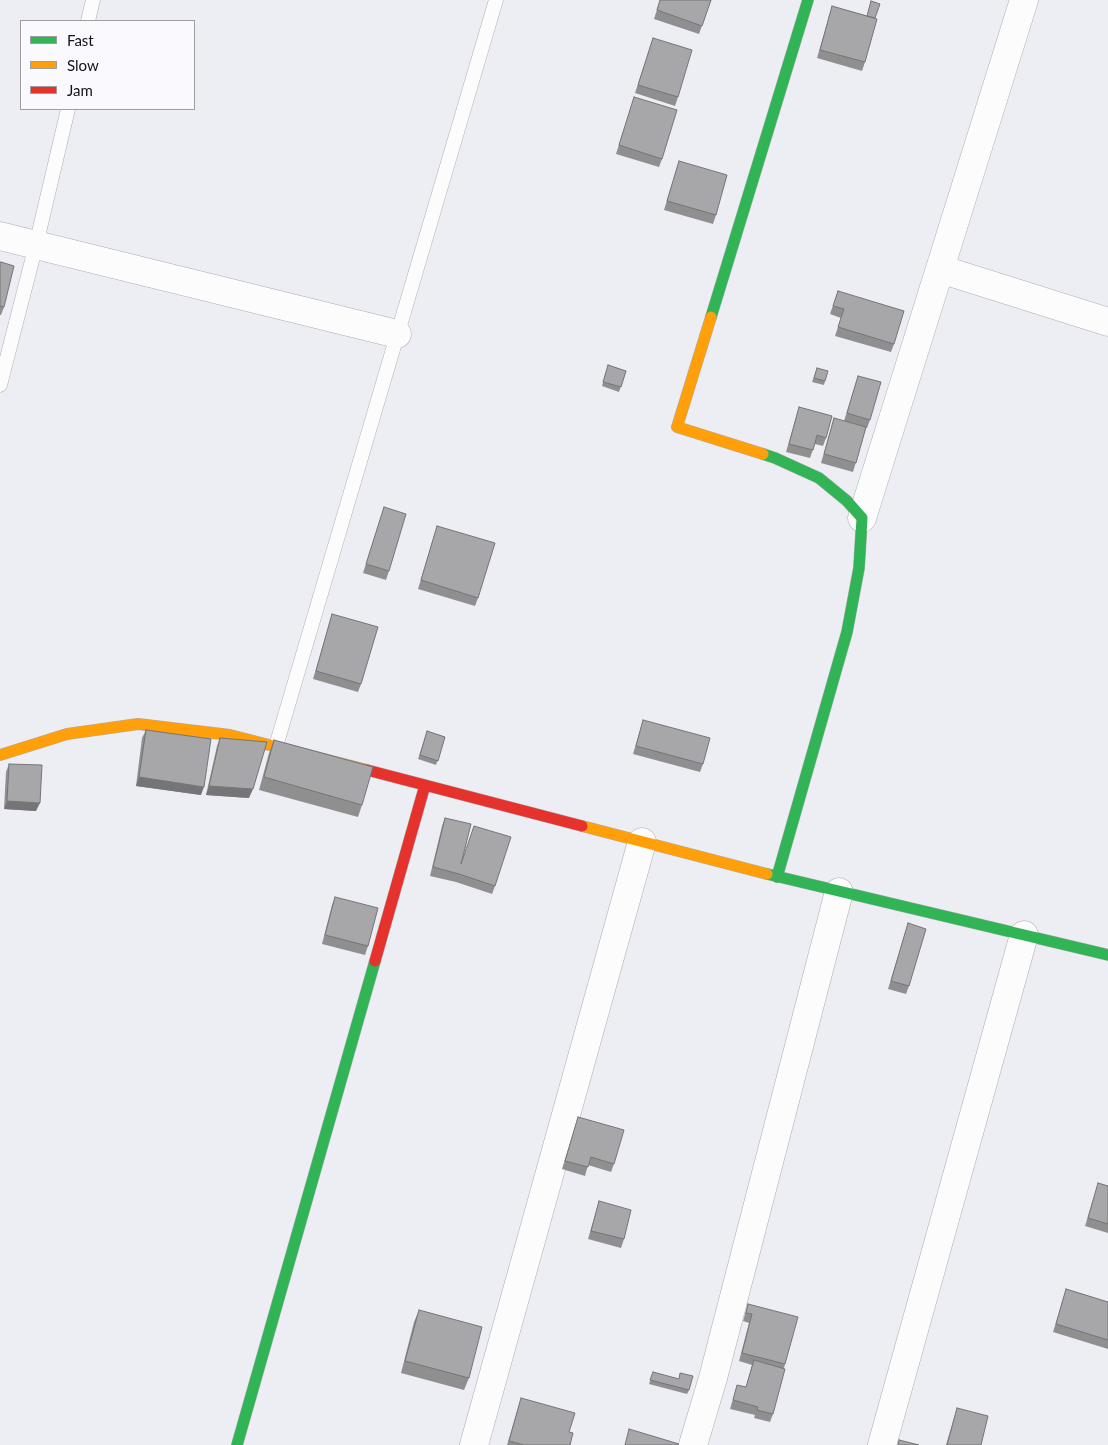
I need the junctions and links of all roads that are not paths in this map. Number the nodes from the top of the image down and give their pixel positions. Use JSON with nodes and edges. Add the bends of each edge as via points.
{"nodes":[{"id":1,"x":93,"y":0,"type":"edge"},
{"id":2,"x":496,"y":0,"type":"edge"},
{"id":3,"x":808,"y":0,"type":"edge"},
{"id":4,"x":1024,"y":0,"type":"edge"},
{"id":5,"x":88,"y":20,"type":"edge"},
{"id":6,"x":68,"y":110,"type":"edge"},
{"id":7,"x":0,"y":236,"type":"edge"},
{"id":8,"x":36,"y":245,"type":"junction"},
{"id":9,"x":940,"y":269,"type":"junction"},
{"id":10,"x":1108,"y":322,"type":"edge"},
{"id":11,"x":397,"y":334,"type":"junction"},
{"id":12,"x":0,"y":385,"type":"edge"},
{"id":13,"x":862,"y":518,"type":"junction"},
{"id":14,"x":276,"y":746,"type":"junction"},
{"id":15,"x":0,"y":755,"type":"edge"},
{"id":16,"x":425,"y":785,"type":"junction"},
{"id":17,"x":642,"y":842,"type":"junction"},
{"id":18,"x":777,"y":877,"type":"junction"},
{"id":19,"x":839,"y":892,"type":"junction"},
{"id":20,"x":1024,"y":935,"type":"junction"},
{"id":21,"x":1108,"y":955,"type":"edge"},
{"id":22,"x":237,"y":1445,"type":"edge"},
{"id":23,"x":474,"y":1445,"type":"edge"},
{"id":24,"x":693,"y":1445,"type":"edge"},
{"id":25,"x":882,"y":1445,"type":"edge"}],
"edges":[{"from":1,"to":5,"type":"lane"},
{"from":2,"to":11,"type":"lane"},
{"from":3,"to":13,"type":"street","via":[[677,427],[775,458],[819,478]]},
{"from":4,"to":9,"type":"street"},
{"from":6,"to":8,"type":"lane"},
{"from":7,"to":8,"type":"street"},
{"from":8,"to":11,"type":"street"},
{"from":8,"to":12,"type":"lane"},
{"from":9,"to":10,"type":"street"},
{"from":9,"to":13,"type":"street"},
{"from":11,"to":14,"type":"lane"},
{"from":13,"to":18,"type":"street","via":[[859,568],[847,632]]},
{"from":14,"to":15,"type":"street","via":[[230,735],[138,724],[67,734]]},
{"from":14,"to":16,"type":"street"},
{"from":16,"to":17,"type":"street"},
{"from":16,"to":22,"type":"street"},
{"from":17,"to":18,"type":"street"},
{"from":17,"to":23,"type":"street"},
{"from":18,"to":19,"type":"street"},
{"from":19,"to":20,"type":"street"},
{"from":19,"to":24,"type":"street"},
{"from":20,"to":21,"type":"street"},
{"from":20,"to":25,"type":"street"}]}
